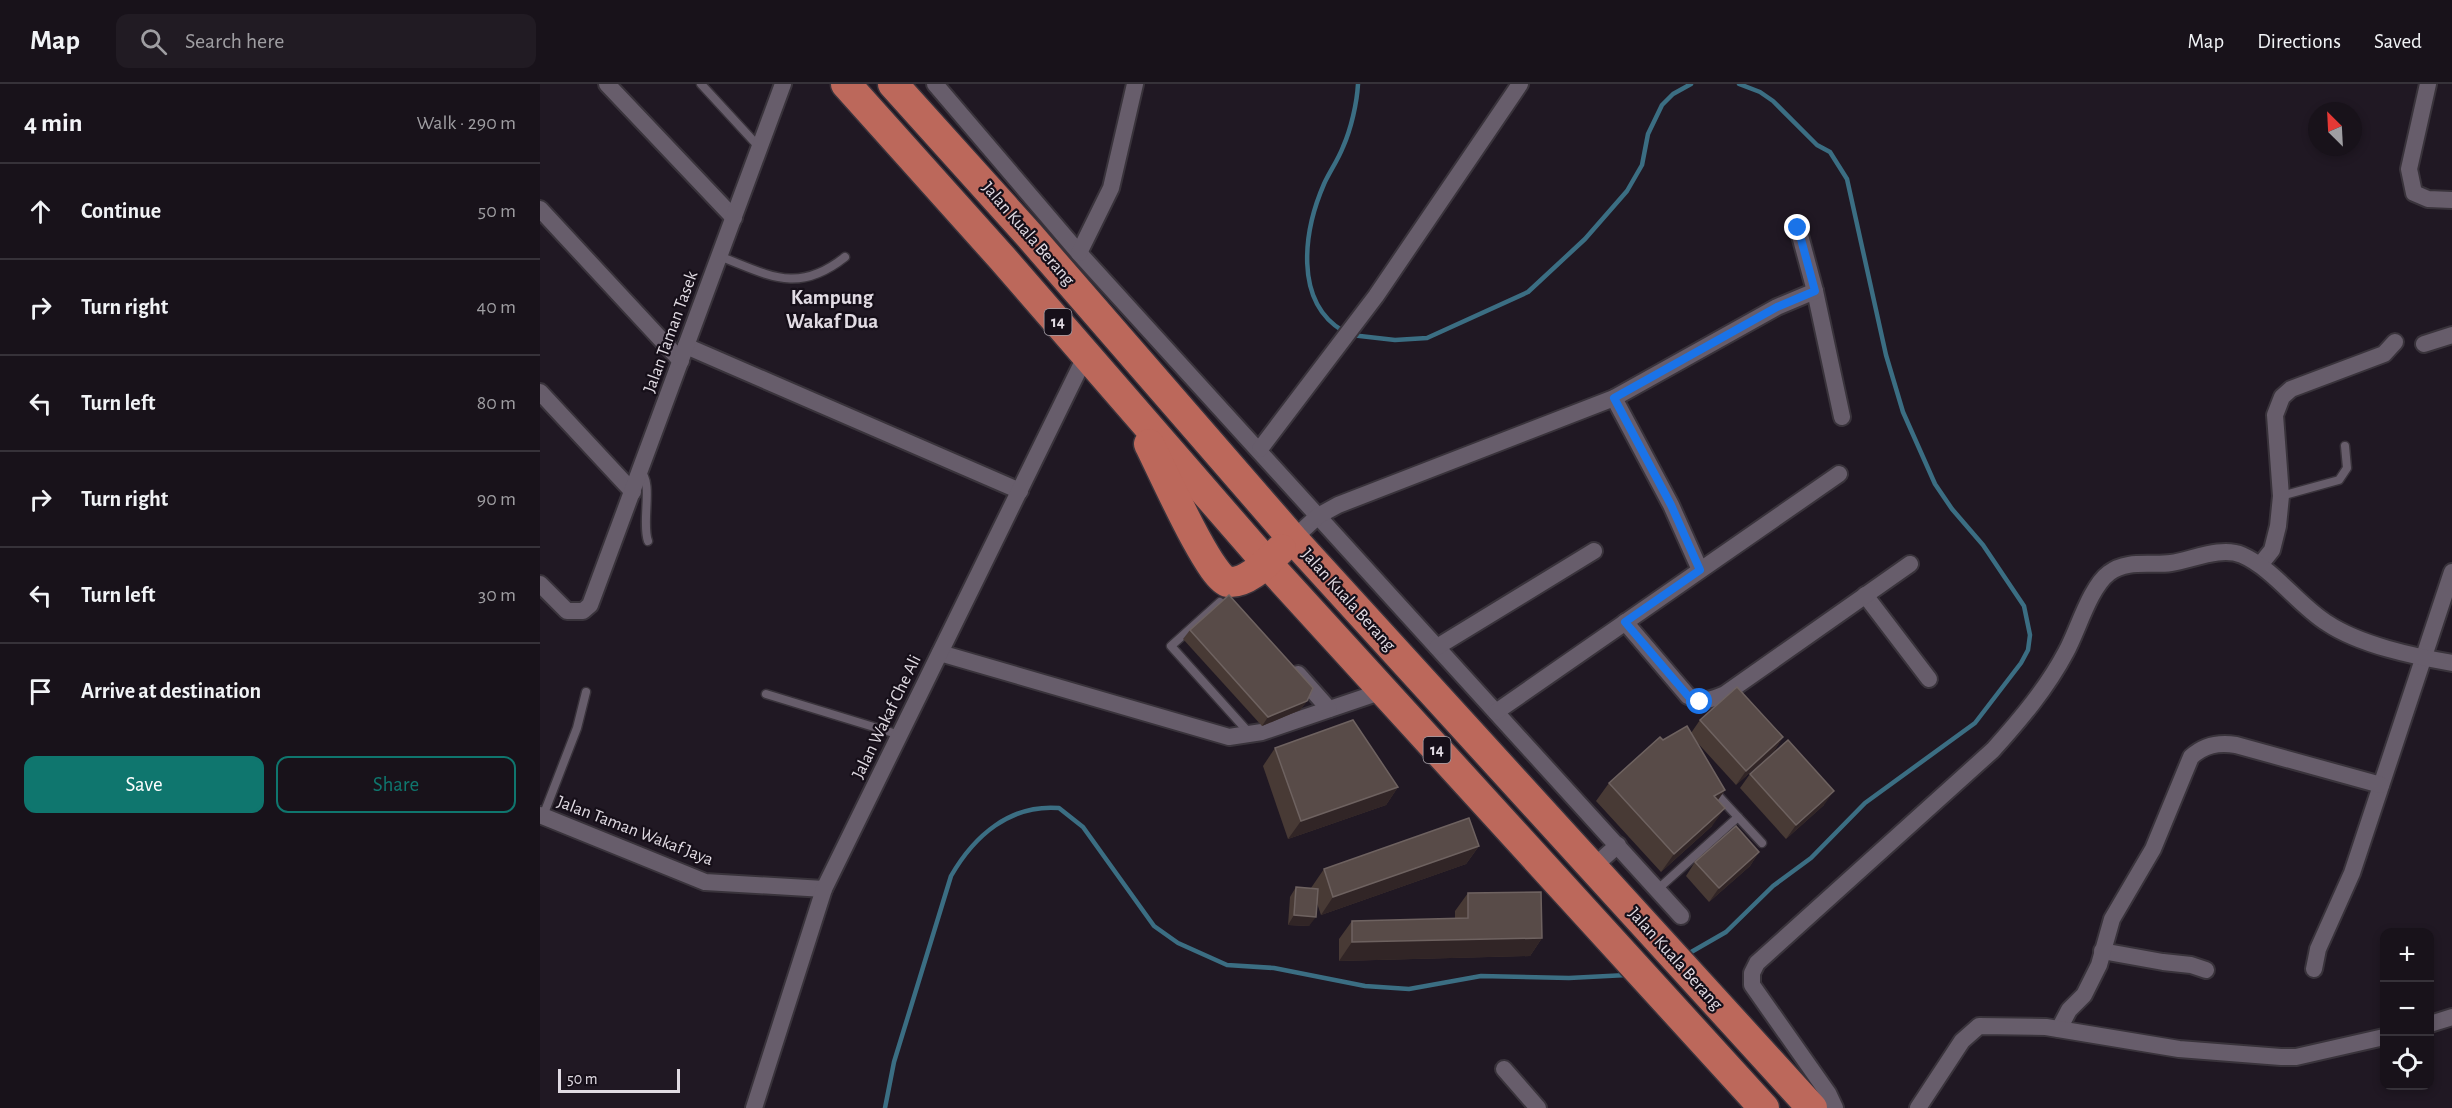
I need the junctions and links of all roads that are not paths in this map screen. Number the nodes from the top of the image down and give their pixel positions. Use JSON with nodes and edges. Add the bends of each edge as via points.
{"nodes":[{"id":1,"x":607,"y":84,"type":"edge"},
{"id":2,"x":701,"y":84,"type":"edge"},
{"id":3,"x":783,"y":84,"type":"edge"},
{"id":4,"x":846,"y":84,"type":"edge"},
{"id":5,"x":893,"y":84,"type":"edge"},
{"id":6,"x":935,"y":84,"type":"edge"},
{"id":7,"x":1135,"y":84,"type":"edge"},
{"id":8,"x":1520,"y":84,"type":"edge"},
{"id":9,"x":2428,"y":84,"type":"edge"},
{"id":10,"x":760,"y":147,"type":"junction"},
{"id":11,"x":2452,"y":200,"type":"edge"},
{"id":12,"x":540,"y":209,"type":"edge"},
{"id":13,"x":734,"y":218,"type":"junction"},
{"id":14,"x":1798,"y":228,"type":"dead end"},
{"id":15,"x":1079,"y":253,"type":"junction"},
{"id":16,"x":720,"y":256,"type":"junction"},
{"id":17,"x":845,"y":257,"type":"dead end"},
{"id":18,"x":1815,"y":291,"type":"junction"},
{"id":19,"x":2452,"y":335,"type":"edge"},
{"id":20,"x":2395,"y":342,"type":"dead end"},
{"id":21,"x":2424,"y":344,"type":"dead end"},
{"id":22,"x":684,"y":353,"type":"junction"},
{"id":23,"x":1086,"y":355,"type":"junction"},
{"id":24,"x":540,"y":392,"type":"edge"},
{"id":25,"x":1614,"y":398,"type":"junction"},
{"id":26,"x":1130,"y":406,"type":"junction"},
{"id":27,"x":1842,"y":417,"type":"dead end"},
{"id":28,"x":2345,"y":446,"type":"dead end"},
{"id":29,"x":1260,"y":449,"type":"junction"},
{"id":30,"x":640,"y":471,"type":"junction"},
{"id":31,"x":1839,"y":474,"type":"dead end"},
{"id":32,"x":1020,"y":491,"type":"junction"},
{"id":33,"x":633,"y":492,"type":"junction"},
{"id":34,"x":2281,"y":496,"type":"junction"},
{"id":35,"x":1318,"y":516,"type":"junction"},
{"id":36,"x":1293,"y":539,"type":"junction"},
{"id":37,"x":648,"y":541,"type":"dead end"},
{"id":38,"x":1594,"y":551,"type":"dead end"},
{"id":39,"x":1266,"y":562,"type":"junction"},
{"id":40,"x":1910,"y":564,"type":"dead end"},
{"id":41,"x":2260,"y":565,"type":"junction"},
{"id":42,"x":1700,"y":570,"type":"junction"},
{"id":43,"x":2452,"y":572,"type":"edge"},
{"id":44,"x":540,"y":584,"type":"edge"},
{"id":45,"x":1230,"y":594,"type":"junction"},
{"id":46,"x":1865,"y":596,"type":"junction"},
{"id":47,"x":1625,"y":622,"type":"junction"},
{"id":48,"x":1437,"y":647,"type":"junction"},
{"id":49,"x":940,"y":653,"type":"junction"},
{"id":50,"x":2424,"y":658,"type":"junction"},
{"id":51,"x":2452,"y":663,"type":"edge"},
{"id":52,"x":1290,"y":666,"type":"edge"},
{"id":53,"x":1929,"y":679,"type":"dead end"},
{"id":54,"x":1383,"y":691,"type":"junction"},
{"id":55,"x":586,"y":692,"type":"dead end"},
{"id":56,"x":766,"y":694,"type":"dead end"},
{"id":57,"x":1329,"y":709,"type":"junction"},
{"id":58,"x":1496,"y":712,"type":"junction"},
{"id":59,"x":900,"y":735,"type":"junction"},
{"id":60,"x":1251,"y":735,"type":"junction"},
{"id":61,"x":2381,"y":785,"type":"junction"},
{"id":62,"x":1709,"y":786,"type":"edge"},
{"id":63,"x":541,"y":815,"type":"edge"},
{"id":64,"x":1738,"y":817,"type":"junction"},
{"id":65,"x":1762,"y":843,"type":"dead end"},
{"id":66,"x":1618,"y":845,"type":"junction"},
{"id":67,"x":1592,"y":868,"type":"junction"},
{"id":68,"x":824,"y":889,"type":"junction"},
{"id":69,"x":1658,"y":889,"type":"junction"},
{"id":70,"x":1682,"y":916,"type":"dead end"},
{"id":71,"x":2102,"y":951,"type":"junction"},
{"id":72,"x":2314,"y":969,"type":"dead end"},
{"id":73,"x":2206,"y":970,"type":"dead end"},
{"id":74,"x":2452,"y":1017,"type":"edge"},
{"id":75,"x":2434,"y":1023,"type":"edge"},
{"id":76,"x":2059,"y":1029,"type":"junction"},
{"id":77,"x":2380,"y":1038,"type":"edge"},
{"id":78,"x":1504,"y":1069,"type":"dead end"},
{"id":79,"x":754,"y":1108,"type":"edge"},
{"id":80,"x":1538,"y":1108,"type":"edge"},
{"id":81,"x":1764,"y":1108,"type":"edge"},
{"id":82,"x":1812,"y":1108,"type":"edge"},
{"id":83,"x":1835,"y":1108,"type":"edge"},
{"id":84,"x":1918,"y":1108,"type":"edge"}],
"edges":[{"from":1,"to":13,"type":"street"},
{"from":2,"to":10,"type":"lane"},
{"from":3,"to":10,"type":"street","name":"Jalan Taman Tasek"},
{"from":4,"to":23,"type":"highway","name":"Jalan Kuala Berang","number":"14"},
{"from":5,"to":36,"type":"highway","name":"Jalan Kuala Berang","number":"14"},
{"from":6,"to":15,"type":"street"},
{"from":7,"to":15,"type":"street","via":[[1111,188]]},
{"from":8,"to":29,"type":"street","via":[[1376,296]]},
{"from":9,"to":11,"type":"street","via":[[2409,169],[2410,183],[2414,193],[2428,199]]},
{"from":10,"to":13,"type":"street","name":"Jalan Taman Tasek"},
{"from":12,"to":22,"type":"street"},
{"from":13,"to":16,"type":"street","name":"Jalan Taman Tasek"},
{"from":14,"to":18,"type":"street"},
{"from":15,"to":29,"type":"street"},
{"from":16,"to":17,"type":"lane","via":[[790,280],[820,272]]},
{"from":16,"to":22,"type":"street","name":"Jalan Taman Tasek"},
{"from":18,"to":25,"type":"street","via":[[1777,307]]},
{"from":18,"to":27,"type":"street"},
{"from":19,"to":21,"type":"street"},
{"from":20,"to":34,"type":"street","via":[[2384,354],[2291,389],[2282,397],[2275,415]]},
{"from":22,"to":30,"type":"street","name":"Jalan Taman Tasek"},
{"from":22,"to":32,"type":"street"},
{"from":23,"to":26,"type":"highway","name":"Jalan Kuala Berang","number":"14"},
{"from":23,"to":32,"type":"street","name":"Jalan Wakaf Che Ali"},
{"from":24,"to":33,"type":"street"},
{"from":25,"to":35,"type":"street"},
{"from":25,"to":42,"type":"street","via":[[1671,505]]},
{"from":26,"to":39,"type":"highway","name":"Jalan Kuala Berang","number":"14"},
{"from":26,"to":45,"type":"highway","via":[[1211,567]]},
{"from":28,"to":34,"type":"lane","via":[[2347,468],[2339,480]]},
{"from":29,"to":35,"type":"street"},
{"from":30,"to":33,"type":"street","name":"Jalan Taman Tasek"},
{"from":30,"to":37,"type":"lane","via":[[647,481],[644,523]]},
{"from":31,"to":42,"type":"street"},
{"from":32,"to":49,"type":"street","name":"Jalan Wakaf Che Ali"},
{"from":33,"to":44,"type":"street","name":"Jalan Taman Tasek","via":[[590,605],[583,611],[567,611]]},
{"from":34,"to":41,"type":"street","via":[[2275,542]]},
{"from":35,"to":36,"type":"street"},
{"from":35,"to":48,"type":"street"},
{"from":36,"to":39,"type":"highway"},
{"from":36,"to":67,"type":"highway","name":"Jalan Kuala Berang","number":"14"},
{"from":38,"to":48,"type":"street"},
{"from":39,"to":45,"type":"highway"},
{"from":39,"to":54,"type":"highway","name":"Jalan Kuala Berang","number":"14"},
{"from":40,"to":46,"type":"street"},
{"from":41,"to":50,"type":"street","via":[[2327,623],[2358,638]]},
{"from":41,"to":83,"type":"street","via":[[2238,554],[2208,555],[2168,564],[2121,567],[2109,573],[2099,584],[2066,653],[1993,750],[1756,963],[1752,985]]},
{"from":42,"to":47,"type":"street"},
{"from":43,"to":50,"type":"street"},
{"from":45,"to":60,"type":"lane","via":[[1171,646]]},
{"from":46,"to":47,"type":"street","via":[[1725,694],[1700,702],[1688,696]]},
{"from":46,"to":53,"type":"street"},
{"from":47,"to":58,"type":"street"},
{"from":48,"to":58,"type":"street"},
{"from":49,"to":59,"type":"street","name":"Jalan Wakaf Che Ali"},
{"from":49,"to":60,"type":"street","via":[[1229,737]]},
{"from":50,"to":51,"type":"street"},
{"from":50,"to":61,"type":"street"},
{"from":52,"to":57,"type":"street"},
{"from":54,"to":57,"type":"street"},
{"from":54,"to":81,"type":"highway","name":"Jalan Kuala Berang","number":"14"},
{"from":55,"to":63,"type":"lane","via":[[577,728]]},
{"from":56,"to":59,"type":"lane"},
{"from":57,"to":60,"type":"street"},
{"from":58,"to":66,"type":"street"},
{"from":59,"to":68,"type":"street","name":"Jalan Wakaf Che Ali"},
{"from":61,"to":71,"type":"street","via":[[2236,745],[2217,744],[2198,750],[2191,757],[2153,849],[2112,919]]},
{"from":61,"to":72,"type":"street"},
{"from":62,"to":64,"type":"lane"},
{"from":63,"to":68,"type":"street","name":"Jalan Taman Wakaf Jaya","via":[[705,882]]},
{"from":64,"to":65,"type":"lane"},
{"from":64,"to":69,"type":"lane"},
{"from":66,"to":67,"type":"street"},
{"from":66,"to":69,"type":"street"},
{"from":67,"to":82,"type":"highway","name":"Jalan Kuala Berang","number":"14"},
{"from":68,"to":79,"type":"street","name":"Jalan Wakaf Che Ali"},
{"from":69,"to":70,"type":"street"},
{"from":71,"to":73,"type":"street","via":[[2191,964]]},
{"from":71,"to":76,"type":"street","via":[[2084,995],[2069,1010]]},
{"from":74,"to":75,"type":"street"},
{"from":76,"to":77,"type":"street","via":[[2187,1050],[2281,1057]]},
{"from":76,"to":84,"type":"street","via":[[1979,1026],[1962,1041]]},
{"from":78,"to":80,"type":"street"}]}
